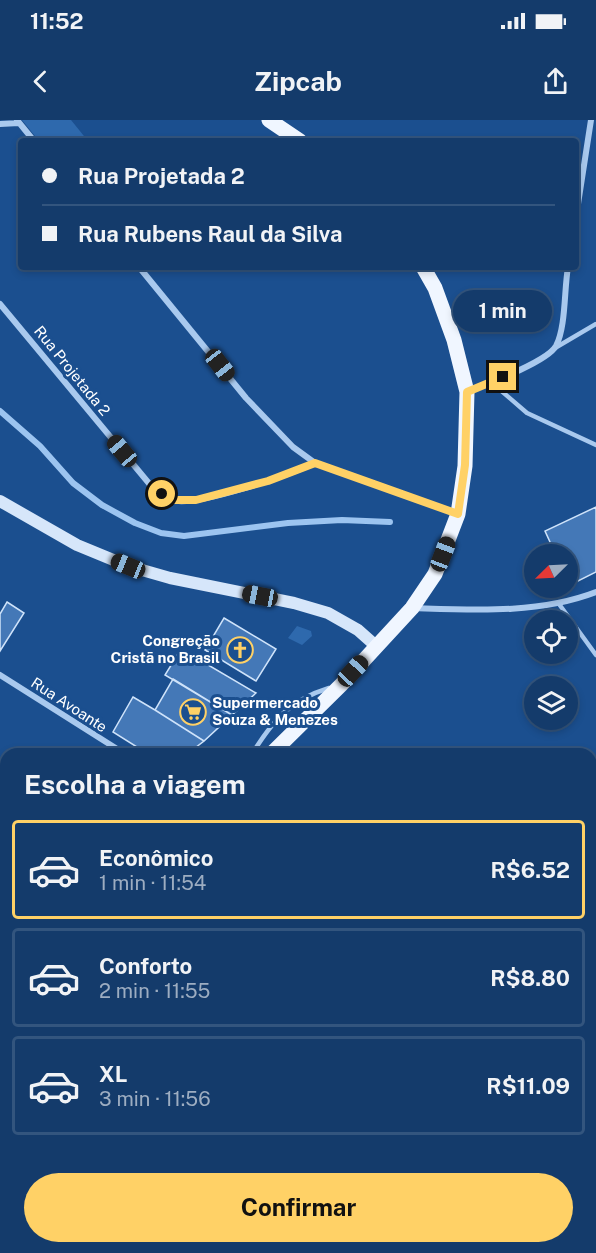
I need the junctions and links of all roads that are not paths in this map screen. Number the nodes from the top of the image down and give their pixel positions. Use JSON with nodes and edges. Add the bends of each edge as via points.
{"nodes":[{"id":1,"x":269,"y":120,"type":"edge"},
{"id":2,"x":591,"y":120,"type":"edge"},
{"id":3,"x":18,"y":121,"type":"edge"},
{"id":4,"x":0,"y":124,"type":"edge"},
{"id":5,"x":32,"y":138,"type":"edge"},
{"id":6,"x":296,"y":138,"type":"edge"},
{"id":7,"x":579,"y":197,"type":"edge"},
{"id":8,"x":141,"y":270,"type":"edge"},
{"id":9,"x":425,"y":270,"type":"edge"},
{"id":10,"x":568,"y":270,"type":"edge"},
{"id":11,"x":0,"y":304,"type":"edge"},
{"id":12,"x":596,"y":324,"type":"edge"},
{"id":13,"x":555,"y":348,"type":"junction"},
{"id":14,"x":491,"y":382,"type":"junction"},
{"id":15,"x":467,"y":392,"type":"junction"},
{"id":16,"x":596,"y":445,"type":"edge"},
{"id":17,"x":315,"y":463,"type":"junction"},
{"id":18,"x":0,"y":501,"type":"edge"},
{"id":19,"x":458,"y":514,"type":"junction"},
{"id":20,"x":596,"y":592,"type":"edge"},
{"id":21,"x":559,"y":604,"type":"junction"},
{"id":22,"x":412,"y":608,"type":"junction"},
{"id":23,"x":376,"y":646,"type":"junction"},
{"id":24,"x":596,"y":655,"type":"edge"},
{"id":25,"x":0,"y":675,"type":"edge"},
{"id":26,"x":341,"y":685,"type":"junction"},
{"id":27,"x":116,"y":748,"type":"edge"},
{"id":28,"x":256,"y":748,"type":"edge"},
{"id":29,"x":278,"y":748,"type":"edge"}],
"edges":[{"from":1,"to":6,"type":"main road"},
{"from":2,"to":7,"type":"street"},
{"from":3,"to":4,"type":"street"},
{"from":3,"to":5,"type":"street"},
{"from":8,"to":17,"type":"street","via":[[246,398],[293,447]]},
{"from":9,"to":15,"type":"main road","via":[[454,340]]},
{"from":10,"to":13,"type":"street"},
{"from":11,"to":17,"type":"street","name":"Rua Projetada 2","via":[[152,487],[173,500],[196,500],[268,481]]},
{"from":12,"to":13,"type":"lane"},
{"from":13,"to":14,"type":"street"},
{"from":14,"to":15,"type":"street"},
{"from":14,"to":16,"type":"lane","via":[[527,413]]},
{"from":15,"to":19,"type":"main road","via":[[465,465]]},
{"from":17,"to":19,"type":"street"},
{"from":18,"to":23,"type":"street","via":[[77,545],[128,566],[328,613]]},
{"from":19,"to":22,"type":"main road","via":[[435,574]]},
{"from":20,"to":21,"type":"street"},
{"from":21,"to":22,"type":"street","via":[[478,610]]},
{"from":21,"to":24,"type":"lane"},
{"from":22,"to":23,"type":"main road"},
{"from":23,"to":26,"type":"main road"},
{"from":25,"to":27,"type":"street","name":"Rua Avoante"},
{"from":26,"to":28,"type":"lane","via":[[308,695],[288,708]]},
{"from":26,"to":29,"type":"main road"}]}
